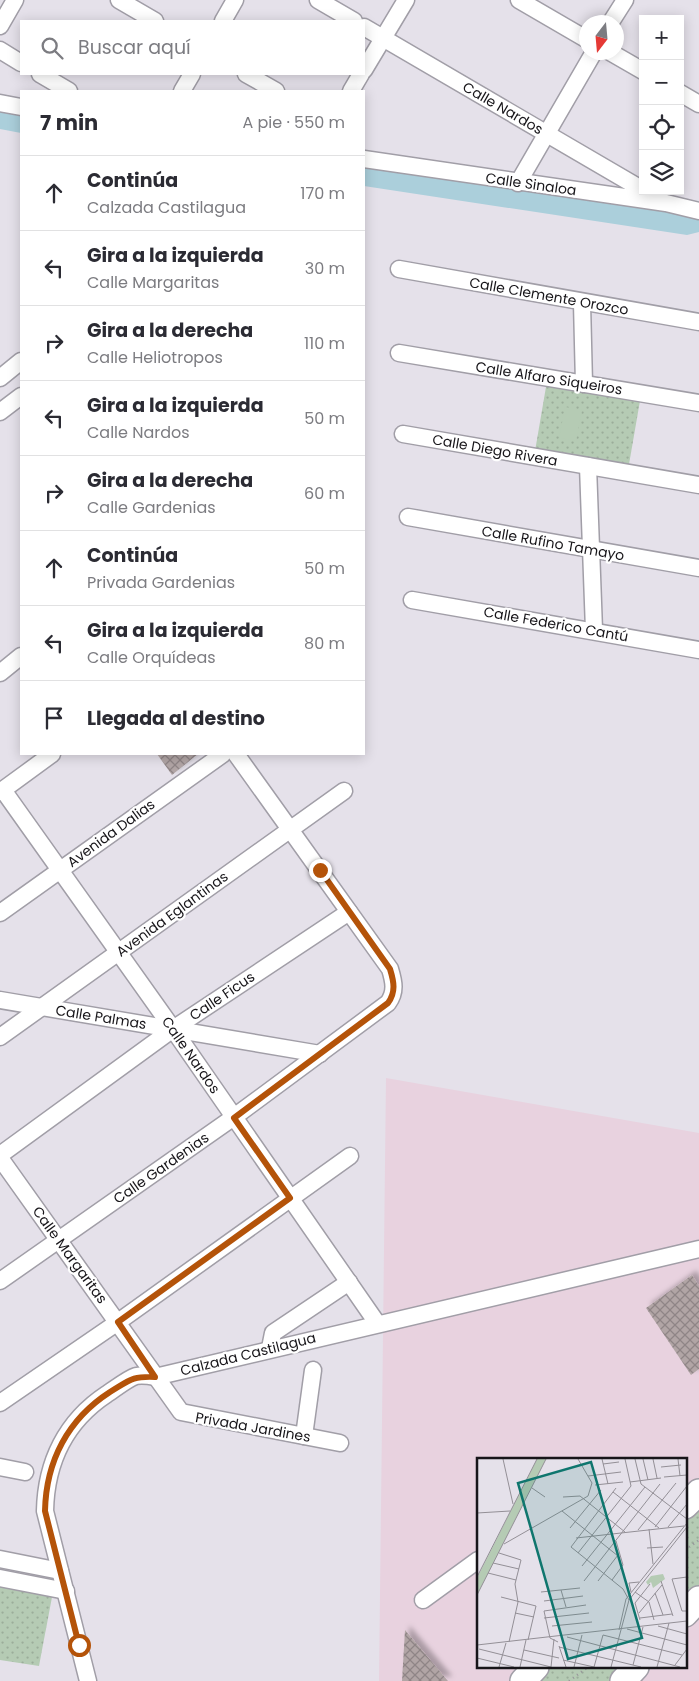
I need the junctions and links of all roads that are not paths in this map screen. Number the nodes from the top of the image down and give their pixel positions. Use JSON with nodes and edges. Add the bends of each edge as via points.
{"nodes":[{"id":1,"x":15,"y":0,"type":"edge"},
{"id":2,"x":119,"y":0,"type":"edge"},
{"id":3,"x":235,"y":0,"type":"edge"},
{"id":4,"x":318,"y":0,"type":"edge"},
{"id":5,"x":406,"y":0,"type":"edge"},
{"id":6,"x":519,"y":0,"type":"edge"},
{"id":7,"x":625,"y":0,"type":"edge"},
{"id":8,"x":616,"y":15,"type":"edge"},
{"id":9,"x":153,"y":20,"type":"edge"},
{"id":10,"x":224,"y":20,"type":"edge"},
{"id":11,"x":352,"y":20,"type":"edge"},
{"id":12,"x":0,"y":26,"type":"edge"},
{"id":13,"x":365,"y":28,"type":"edge"},
{"id":14,"x":579,"y":35,"type":"edge"},
{"id":15,"x":383,"y":38,"type":"junction"},
{"id":16,"x":0,"y":50,"type":"edge"},
{"id":17,"x":589,"y":60,"type":"edge"},
{"id":18,"x":624,"y":60,"type":"edge"},
{"id":19,"x":20,"y":62,"type":"edge"},
{"id":20,"x":365,"y":68,"type":"edge"},
{"id":21,"x":639,"y":69,"type":"edge"},
{"id":22,"x":42,"y":75,"type":"edge"},
{"id":23,"x":191,"y":75,"type":"edge"},
{"id":24,"x":248,"y":75,"type":"edge"},
{"id":25,"x":360,"y":75,"type":"edge"},
{"id":26,"x":67,"y":90,"type":"edge"},
{"id":27,"x":183,"y":90,"type":"edge"},
{"id":28,"x":274,"y":90,"type":"edge"},
{"id":29,"x":352,"y":90,"type":"edge"},
{"id":30,"x":684,"y":95,"type":"edge"},
{"id":31,"x":0,"y":103,"type":"edge"},
{"id":32,"x":699,"y":104,"type":"edge"},
{"id":33,"x":20,"y":107,"type":"edge"},
{"id":34,"x":547,"y":133,"type":"junction"},
{"id":35,"x":365,"y":159,"type":"edge"},
{"id":36,"x":518,"y":183,"type":"junction"},
{"id":37,"x":639,"y":187,"type":"edge"},
{"id":38,"x":652,"y":195,"type":"edge"},
{"id":39,"x":666,"y":203,"type":"junction"},
{"id":40,"x":699,"y":211,"type":"edge"},
{"id":41,"x":400,"y":269,"type":"dead end"},
{"id":42,"x":582,"y":303,"type":"junction"},
{"id":43,"x":699,"y":322,"type":"edge"},
{"id":44,"x":399,"y":353,"type":"dead end"},
{"id":45,"x":19,"y":369,"type":"edge"},
{"id":46,"x":0,"y":378,"type":"edge"},
{"id":47,"x":584,"y":384,"type":"junction"},
{"id":48,"x":20,"y":397,"type":"edge"},
{"id":49,"x":699,"y":403,"type":"edge"},
{"id":50,"x":0,"y":412,"type":"edge"},
{"id":51,"x":403,"y":434,"type":"dead end"},
{"id":52,"x":588,"y":466,"type":"junction"},
{"id":53,"x":699,"y":485,"type":"edge"},
{"id":54,"x":408,"y":517,"type":"dead end"},
{"id":55,"x":591,"y":550,"type":"junction"},
{"id":56,"x":699,"y":568,"type":"edge"},
{"id":57,"x":412,"y":600,"type":"dead end"},
{"id":58,"x":594,"y":630,"type":"junction"},
{"id":59,"x":699,"y":650,"type":"edge"},
{"id":60,"x":20,"y":657,"type":"edge"},
{"id":61,"x":0,"y":673,"type":"edge"},
{"id":62,"x":51,"y":755,"type":"edge"},
{"id":63,"x":222,"y":755,"type":"edge"},
{"id":64,"x":237,"y":755,"type":"edge"},
{"id":65,"x":1,"y":791,"type":"edge"},
{"id":66,"x":344,"y":791,"type":"dead end"},
{"id":67,"x":290,"y":829,"type":"junction"},
{"id":68,"x":60,"y":870,"type":"junction"},
{"id":69,"x":349,"y":912,"type":"junction"},
{"id":70,"x":0,"y":913,"type":"edge"},
{"id":71,"x":118,"y":952,"type":"junction"},
{"id":72,"x":0,"y":1000,"type":"edge"},
{"id":73,"x":41,"y":1008,"type":"junction"},
{"id":74,"x":173,"y":1029,"type":"junction"},
{"id":75,"x":0,"y":1037,"type":"edge"},
{"id":76,"x":320,"y":1054,"type":"junction"},
{"id":77,"x":234,"y":1118,"type":"junction"},
{"id":78,"x":350,"y":1156,"type":"dead end"},
{"id":79,"x":0,"y":1157,"type":"edge"},
{"id":80,"x":290,"y":1198,"type":"junction"},
{"id":81,"x":59,"y":1239,"type":"junction"},
{"id":82,"x":699,"y":1249,"type":"edge"},
{"id":83,"x":0,"y":1281,"type":"edge"},
{"id":84,"x":349,"y":1282,"type":"junction"},
{"id":85,"x":118,"y":1322,"type":"junction"},
{"id":86,"x":377,"y":1323,"type":"junction"},
{"id":87,"x":270,"y":1348,"type":"junction"},
{"id":88,"x":313,"y":1370,"type":"dead end"},
{"id":89,"x":155,"y":1377,"type":"junction"},
{"id":90,"x":0,"y":1403,"type":"edge"},
{"id":91,"x":304,"y":1436,"type":"junction"},
{"id":92,"x":340,"y":1443,"type":"dead end"},
{"id":93,"x":0,"y":1467,"type":"edge"},
{"id":94,"x":25,"y":1472,"type":"dead end"},
{"id":95,"x":699,"y":1492,"type":"edge"},
{"id":96,"x":686,"y":1505,"type":"edge"},
{"id":97,"x":0,"y":1559,"type":"edge"},
{"id":98,"x":477,"y":1561,"type":"edge"},
{"id":99,"x":60,"y":1571,"type":"junction"},
{"id":100,"x":0,"y":1578,"type":"edge"},
{"id":101,"x":66,"y":1591,"type":"junction"},
{"id":102,"x":699,"y":1599,"type":"edge"},
{"id":103,"x":423,"y":1600,"type":"dead end"},
{"id":104,"x":686,"y":1613,"type":"edge"},
{"id":105,"x":535,"y":1668,"type":"edge"},
{"id":106,"x":635,"y":1668,"type":"edge"},
{"id":107,"x":88,"y":1681,"type":"edge"},
{"id":108,"x":523,"y":1681,"type":"edge"},
{"id":109,"x":623,"y":1681,"type":"edge"}],
"edges":[{"from":1,"to":12,"type":"street"},
{"from":2,"to":9,"type":"street"},
{"from":3,"to":10,"type":"street"},
{"from":4,"to":11,"type":"street"},
{"from":5,"to":15,"type":"street"},
{"from":6,"to":14,"type":"street"},
{"from":7,"to":8,"type":"street"},
{"from":13,"to":15,"type":"street","name":"Calle Nardos"},
{"from":15,"to":20,"type":"street"},
{"from":15,"to":34,"type":"street","name":"Calle Nardos"},
{"from":16,"to":19,"type":"street"},
{"from":17,"to":34,"type":"street"},
{"from":18,"to":21,"type":"street"},
{"from":22,"to":26,"type":"street"},
{"from":23,"to":27,"type":"street"},
{"from":24,"to":28,"type":"street"},
{"from":25,"to":29,"type":"street"},
{"from":30,"to":32,"type":"street"},
{"from":31,"to":33,"type":"street"},
{"from":34,"to":36,"type":"street"},
{"from":34,"to":37,"type":"street","name":"Calle Nardos"},
{"from":35,"to":36,"type":"street","name":"Calle Sinaloa"},
{"from":36,"to":39,"type":"street","name":"Calle Sinaloa"},
{"from":38,"to":39,"type":"street","name":"Calle Nardos"},
{"from":39,"to":40,"type":"street","name":"Calle Sinaloa"},
{"from":41,"to":42,"type":"street","name":"Calle Clemente Orozco"},
{"from":42,"to":43,"type":"street","name":"Calle Clemente Orozco"},
{"from":42,"to":47,"type":"street"},
{"from":44,"to":47,"type":"street","name":"Calle Alfaro Siqueiros"},
{"from":45,"to":46,"type":"street"},
{"from":47,"to":49,"type":"street","name":"Calle Alfaro Siqueiros"},
{"from":48,"to":50,"type":"street"},
{"from":51,"to":52,"type":"street","name":"Calle Diego Rivera"},
{"from":52,"to":53,"type":"street","name":"Calle Diego Rivera"},
{"from":52,"to":55,"type":"street"},
{"from":54,"to":55,"type":"street","name":"Calle Rufino Tamayo"},
{"from":55,"to":56,"type":"street","name":"Calle Rufino Tamayo"},
{"from":55,"to":58,"type":"street"},
{"from":57,"to":58,"type":"street","name":"Calle Federico Cantú"},
{"from":58,"to":59,"type":"street","name":"Calle Federico Cantú"},
{"from":60,"to":61,"type":"street"},
{"from":62,"to":65,"type":"street"},
{"from":63,"to":68,"type":"street","name":"Avenida Dalias"},
{"from":64,"to":67,"type":"street"},
{"from":65,"to":68,"type":"street","name":"Calle Nardos"},
{"from":66,"to":67,"type":"street","name":"Avenida Eglantinas"},
{"from":67,"to":69,"type":"street"},
{"from":67,"to":71,"type":"street","name":"Avenida Eglantinas"},
{"from":68,"to":70,"type":"street","name":"Avenida Dalias"},
{"from":68,"to":71,"type":"street","name":"Calle Nardos"},
{"from":69,"to":74,"type":"street","name":"Calle Ficus"},
{"from":69,"to":76,"type":"street","name":"Calle Gardenias","via":[[390,969],[394,988],[388,1003]]},
{"from":71,"to":73,"type":"street","name":"Avenida Eglantinas"},
{"from":71,"to":74,"type":"street","name":"Calle Nardos"},
{"from":72,"to":73,"type":"street","name":"Calle Palmas"},
{"from":73,"to":74,"type":"street","name":"Calle Palmas"},
{"from":73,"to":75,"type":"street","name":"Avenida Eglantinas"},
{"from":74,"to":76,"type":"street","name":"Calle Palmas"},
{"from":74,"to":77,"type":"street","name":"Calle Nardos"},
{"from":74,"to":79,"type":"street","name":"Calle Ficus"},
{"from":76,"to":77,"type":"street","name":"Calle Gardenias"},
{"from":77,"to":80,"type":"street","name":"Calle Nardos"},
{"from":77,"to":81,"type":"street","name":"Calle Gardenias"},
{"from":78,"to":80,"type":"street"},
{"from":79,"to":81,"type":"street","name":"Calle Margaritas"},
{"from":80,"to":84,"type":"street","name":"Calle Nardos"},
{"from":80,"to":85,"type":"street"},
{"from":81,"to":83,"type":"street","name":"Calle Gardenias"},
{"from":81,"to":85,"type":"street","name":"Calle Margaritas"},
{"from":82,"to":86,"type":"street","name":"Calzada Castilagua"},
{"from":84,"to":86,"type":"street","name":"Calle Nardos"},
{"from":84,"to":87,"type":"street","via":[[273,1333]]},
{"from":85,"to":89,"type":"street","name":"Calle Margaritas"},
{"from":85,"to":90,"type":"street"},
{"from":86,"to":87,"type":"street","name":"Calzada Castilagua"},
{"from":87,"to":89,"type":"street","name":"Calzada Castilagua"},
{"from":88,"to":91,"type":"street"},
{"from":89,"to":91,"type":"street","name":"Privada Jardines","via":[[175,1406],[188,1415]]},
{"from":89,"to":99,"type":"street","name":"Calzada Castilagua","via":[[136,1376],[94,1403],[70,1430],[57,1451],[46,1491],[45,1511]]},
{"from":91,"to":92,"type":"street","name":"Privada Jardines"},
{"from":93,"to":94,"type":"street"},
{"from":95,"to":96,"type":"highway"},
{"from":97,"to":99,"type":"street"},
{"from":98,"to":103,"type":"street"},
{"from":99,"to":101,"type":"street","name":"Calzada Castilagua"},
{"from":100,"to":101,"type":"street"},
{"from":101,"to":107,"type":"street","name":"Calzada Castilagua"},
{"from":102,"to":104,"type":"highway"},
{"from":105,"to":108,"type":"highway"},
{"from":106,"to":109,"type":"highway"}]}
